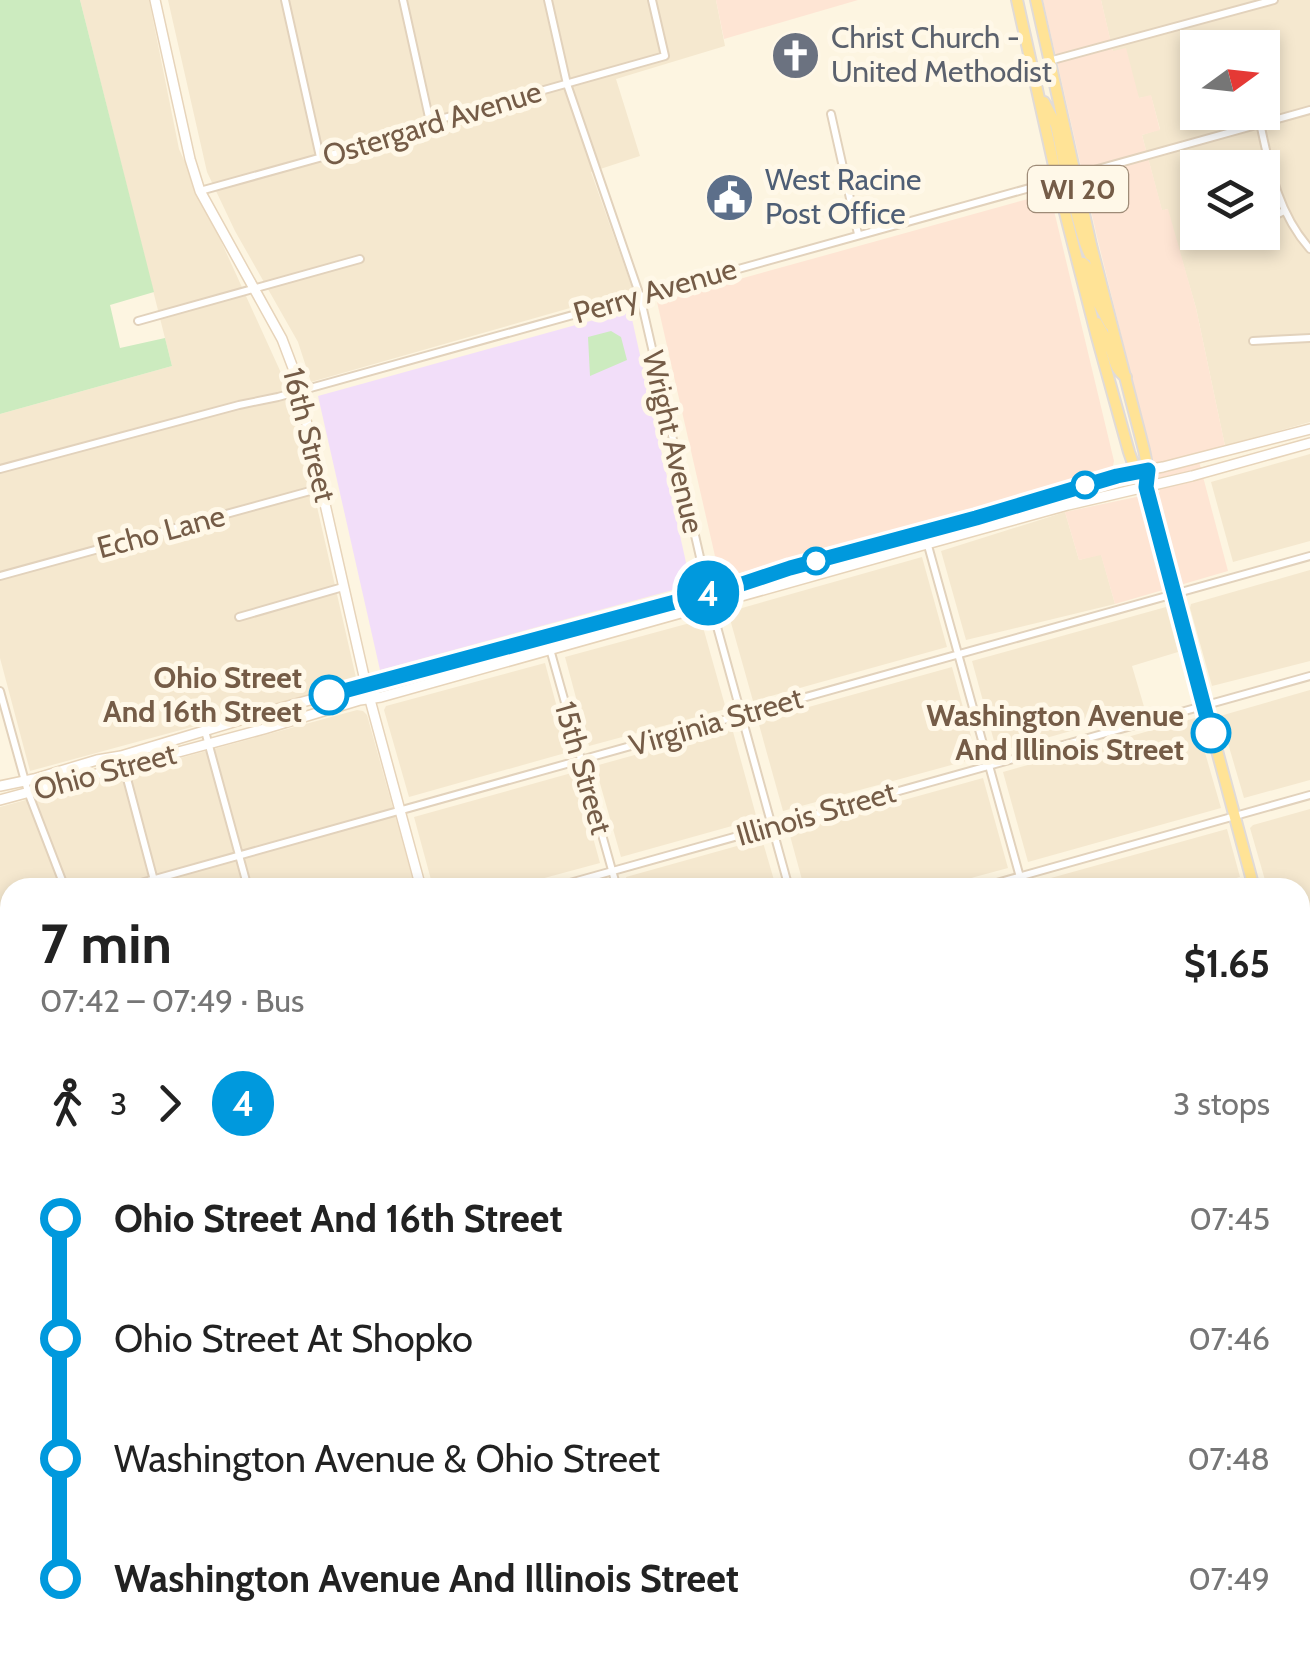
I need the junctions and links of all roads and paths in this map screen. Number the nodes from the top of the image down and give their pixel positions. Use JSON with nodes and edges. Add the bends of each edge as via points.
{"nodes":[{"id":1,"x":154,"y":0,"type":"edge"},
{"id":2,"x":285,"y":0,"type":"edge"},
{"id":3,"x":402,"y":0,"type":"edge"},
{"id":4,"x":548,"y":0,"type":"edge"},
{"id":5,"x":652,"y":0,"type":"edge"},
{"id":6,"x":1017,"y":0,"type":"edge"},
{"id":7,"x":1036,"y":0,"type":"edge"},
{"id":8,"x":1274,"y":0,"type":"edge"},
{"id":9,"x":1050,"y":61,"type":"junction"},
{"id":10,"x":567,"y":84,"type":"junction"},
{"id":11,"x":1039,"y":92,"type":"junction"},
{"id":12,"x":1310,"y":110,"type":"edge"},
{"id":13,"x":830,"y":114,"type":"dead end"},
{"id":14,"x":1280,"y":118,"type":"edge"},
{"id":15,"x":430,"y":122,"type":"junction"},
{"id":16,"x":1238,"y":130,"type":"edge"},
{"id":17,"x":1261,"y":130,"type":"edge"},
{"id":18,"x":320,"y":158,"type":"junction"},
{"id":19,"x":1074,"y":175,"type":"junction"},
{"id":20,"x":1057,"y":179,"type":"junction"},
{"id":21,"x":200,"y":191,"type":"junction"},
{"id":22,"x":1284,"y":211,"type":"junction"},
{"id":23,"x":1280,"y":213,"type":"edge"},
{"id":24,"x":858,"y":234,"type":"junction"},
{"id":25,"x":1310,"y":249,"type":"edge"},
{"id":26,"x":360,"y":258,"type":"dead end"},
{"id":27,"x":1078,"y":264,"type":"junction"},
{"id":28,"x":1096,"y":264,"type":"junction"},
{"id":29,"x":254,"y":288,"type":"junction"},
{"id":30,"x":640,"y":296,"type":"junction"},
{"id":31,"x":1092,"y":315,"type":"junction"},
{"id":32,"x":138,"y":321,"type":"dead end"},
{"id":33,"x":1115,"y":334,"type":"junction"},
{"id":34,"x":1310,"y":338,"type":"edge"},
{"id":35,"x":1252,"y":340,"type":"dead end"},
{"id":36,"x":1127,"y":377,"type":"junction"},
{"id":37,"x":300,"y":391,"type":"junction"},
{"id":38,"x":1310,"y":429,"type":"edge"},
{"id":39,"x":1310,"y":443,"type":"edge"},
{"id":40,"x":0,"y":470,"type":"edge"},
{"id":41,"x":1142,"y":471,"type":"junction"},
{"id":42,"x":1146,"y":487,"type":"junction"},
{"id":43,"x":322,"y":488,"type":"junction"},
{"id":44,"x":924,"y":531,"type":"junction"},
{"id":45,"x":927,"y":544,"type":"junction"},
{"id":46,"x":1310,"y":556,"type":"edge"},
{"id":47,"x":0,"y":576,"type":"edge"},
{"id":48,"x":344,"y":587,"type":"junction"},
{"id":49,"x":708,"y":593,"type":"junction"},
{"id":50,"x":1175,"y":594,"type":"junction"},
{"id":51,"x":711,"y":604,"type":"junction"},
{"id":52,"x":624,"y":614,"type":"junction"},
{"id":53,"x":239,"y":617,"type":"dead end"},
{"id":54,"x":621,"y":630,"type":"junction"},
{"id":55,"x":550,"y":649,"type":"junction"},
{"id":56,"x":958,"y":654,"type":"junction"},
{"id":57,"x":1310,"y":676,"type":"edge"},
{"id":58,"x":366,"y":685,"type":"junction"},
{"id":59,"x":0,"y":691,"type":"edge"},
{"id":60,"x":370,"y":699,"type":"junction"},
{"id":61,"x":1204,"y":705,"type":"junction"},
{"id":62,"x":741,"y":715,"type":"junction"},
{"id":63,"x":204,"y":730,"type":"junction"},
{"id":64,"x":208,"y":744,"type":"junction"},
{"id":65,"x":581,"y":760,"type":"junction"},
{"id":66,"x":122,"y":761,"type":"junction"},
{"id":67,"x":989,"y":766,"type":"junction"},
{"id":68,"x":24,"y":780,"type":"junction"},
{"id":69,"x":0,"y":786,"type":"edge"},
{"id":70,"x":28,"y":792,"type":"junction"},
{"id":71,"x":1310,"y":796,"type":"edge"},
{"id":72,"x":0,"y":800,"type":"edge"},
{"id":73,"x":400,"y":811,"type":"junction"},
{"id":74,"x":1234,"y":817,"type":"junction"},
{"id":75,"x":772,"y":826,"type":"junction"},
{"id":76,"x":240,"y":856,"type":"junction"},
{"id":77,"x":612,"y":871,"type":"junction"},
{"id":78,"x":1020,"y":876,"type":"junction"},
{"id":79,"x":61,"y":878,"type":"edge"},
{"id":80,"x":154,"y":878,"type":"edge"},
{"id":81,"x":171,"y":878,"type":"edge"},
{"id":82,"x":246,"y":878,"type":"edge"},
{"id":83,"x":418,"y":878,"type":"edge"},
{"id":84,"x":587,"y":878,"type":"edge"},
{"id":85,"x":614,"y":878,"type":"edge"},
{"id":86,"x":786,"y":878,"type":"edge"},
{"id":87,"x":1013,"y":878,"type":"edge"},
{"id":88,"x":1251,"y":878,"type":"edge"}],
"edges":[{"from":1,"to":21,"type":"street","name":"16th Street"},
{"from":2,"to":18,"type":"street"},
{"from":3,"to":15,"type":"street"},
{"from":4,"to":10,"type":"street","name":"Wright Avenue"},
{"from":5,"to":10,"type":"street","name":"Ostergard Avenue","via":[[664,56]]},
{"from":6,"to":11,"type":"main road","number":"WI 20"},
{"from":7,"to":9,"type":"main road","number":"WI 20"},
{"from":8,"to":9,"type":"street"},
{"from":9,"to":19,"type":"main road","number":"WI 20"},
{"from":10,"to":15,"type":"street","name":"Ostergard Avenue"},
{"from":10,"to":30,"type":"street","name":"Wright Avenue"},
{"from":11,"to":19,"type":"main road","via":[[1056,125],[1065,168]]},
{"from":11,"to":20,"type":"main road","number":"WI 20"},
{"from":12,"to":14,"type":"street","name":"Perry Avenue"},
{"from":13,"to":24,"type":"street"},
{"from":15,"to":18,"type":"street","name":"Ostergard Avenue"},
{"from":16,"to":19,"type":"street","name":"Perry Avenue"},
{"from":17,"to":22,"type":"street"},
{"from":18,"to":21,"type":"street","name":"Ostergard Avenue"},
{"from":19,"to":20,"type":"street","name":"Perry Avenue"},
{"from":19,"to":28,"type":"main road","number":"WI 20"},
{"from":20,"to":24,"type":"street","name":"Perry Avenue"},
{"from":20,"to":27,"type":"main road","number":"WI 20"},
{"from":20,"to":28,"type":"main road","via":[[1069,191]]},
{"from":21,"to":29,"type":"street","name":"16th Street"},
{"from":22,"to":23,"type":"street"},
{"from":22,"to":25,"type":"street"},
{"from":24,"to":30,"type":"street","name":"Perry Avenue"},
{"from":26,"to":29,"type":"street"},
{"from":27,"to":31,"type":"main road","number":"WI 20"},
{"from":27,"to":33,"type":"main road","via":[[1086,266]]},
{"from":28,"to":33,"type":"main road","number":"WI 20"},
{"from":29,"to":32,"type":"street"},
{"from":29,"to":37,"type":"street","name":"16th Street"},
{"from":30,"to":37,"type":"street","name":"Perry Avenue"},
{"from":30,"to":49,"type":"street","name":"Wright Avenue"},
{"from":31,"to":36,"type":"main road","via":[[1119,374]]},
{"from":31,"to":41,"type":"main road","number":"WI 20"},
{"from":33,"to":36,"type":"main road","number":"WI 20"},
{"from":34,"to":35,"type":"street"},
{"from":36,"to":41,"type":"main road","number":"WI 20"},
{"from":37,"to":40,"type":"street","name":"Perry Avenue"},
{"from":37,"to":43,"type":"street","name":"16th Street"},
{"from":38,"to":41,"type":"street","name":"Ohio Street"},
{"from":39,"to":42,"type":"street","name":"Ohio Street"},
{"from":41,"to":42,"type":"main road","number":"WI 20"},
{"from":41,"to":44,"type":"street","name":"Ohio Street"},
{"from":42,"to":45,"type":"street","name":"Ohio Street"},
{"from":42,"to":50,"type":"main road","number":"WI 20"},
{"from":43,"to":47,"type":"street","name":"Echo Lane"},
{"from":43,"to":48,"type":"street","name":"16th Street"},
{"from":44,"to":45,"type":"street"},
{"from":44,"to":49,"type":"street","name":"Ohio Street"},
{"from":45,"to":51,"type":"street","name":"Ohio Street"},
{"from":45,"to":56,"type":"street"},
{"from":46,"to":50,"type":"street","name":"Virginia Street"},
{"from":48,"to":53,"type":"street"},
{"from":48,"to":58,"type":"street","name":"16th Street"},
{"from":49,"to":51,"type":"street","name":"Wright Avenue"},
{"from":49,"to":52,"type":"street","name":"Ohio Street"},
{"from":50,"to":56,"type":"street","name":"Virginia Street"},
{"from":50,"to":61,"type":"main road","number":"WI 20"},
{"from":51,"to":54,"type":"street","name":"Ohio Street"},
{"from":51,"to":62,"type":"street","name":"Wright Avenue"},
{"from":52,"to":54,"type":"street"},
{"from":52,"to":58,"type":"street","name":"Ohio Street"},
{"from":54,"to":55,"type":"street","name":"Ohio Street"},
{"from":55,"to":60,"type":"street","name":"Ohio Street"},
{"from":55,"to":65,"type":"street","name":"15th Street"},
{"from":56,"to":62,"type":"street","name":"Virginia Street"},
{"from":56,"to":67,"type":"street"},
{"from":57,"to":61,"type":"street","name":"Illinois Street"},
{"from":58,"to":60,"type":"street","name":"16th Street"},
{"from":58,"to":63,"type":"street","name":"Ohio Street"},
{"from":59,"to":68,"type":"street"},
{"from":60,"to":64,"type":"street","name":"Ohio Street"},
{"from":60,"to":73,"type":"street","name":"16th Street"},
{"from":61,"to":67,"type":"street","name":"Illinois Street"},
{"from":61,"to":74,"type":"main road","number":"WI 20"},
{"from":62,"to":65,"type":"street","name":"Virginia Street"},
{"from":62,"to":75,"type":"street","name":"Wright Avenue"},
{"from":63,"to":64,"type":"street"},
{"from":63,"to":66,"type":"street","name":"Ohio Street"},
{"from":64,"to":66,"type":"street","name":"Ohio Street"},
{"from":64,"to":76,"type":"street"},
{"from":65,"to":73,"type":"street","name":"Virginia Street"},
{"from":65,"to":77,"type":"street","name":"15th Street"},
{"from":66,"to":68,"type":"street","name":"Ohio Street"},
{"from":66,"to":70,"type":"street","name":"Ohio Street"},
{"from":66,"to":80,"type":"street"},
{"from":67,"to":75,"type":"street","name":"Illinois Street"},
{"from":67,"to":78,"type":"street"},
{"from":68,"to":69,"type":"street","name":"Ohio Street"},
{"from":68,"to":70,"type":"street"},
{"from":70,"to":72,"type":"street","name":"Ohio Street"},
{"from":70,"to":79,"type":"street"},
{"from":71,"to":74,"type":"street"},
{"from":73,"to":76,"type":"street","name":"Virginia Street"},
{"from":73,"to":83,"type":"street","name":"16th Street"},
{"from":74,"to":78,"type":"street"},
{"from":74,"to":88,"type":"main road","number":"WI 20"},
{"from":75,"to":77,"type":"street","name":"Illinois Street"},
{"from":75,"to":86,"type":"street","name":"Wright Avenue"},
{"from":76,"to":81,"type":"street","name":"Virginia Street"},
{"from":76,"to":82,"type":"street"},
{"from":77,"to":84,"type":"street","name":"Illinois Street"},
{"from":77,"to":85,"type":"street","name":"15th Street"},
{"from":78,"to":87,"type":"street"}]}
